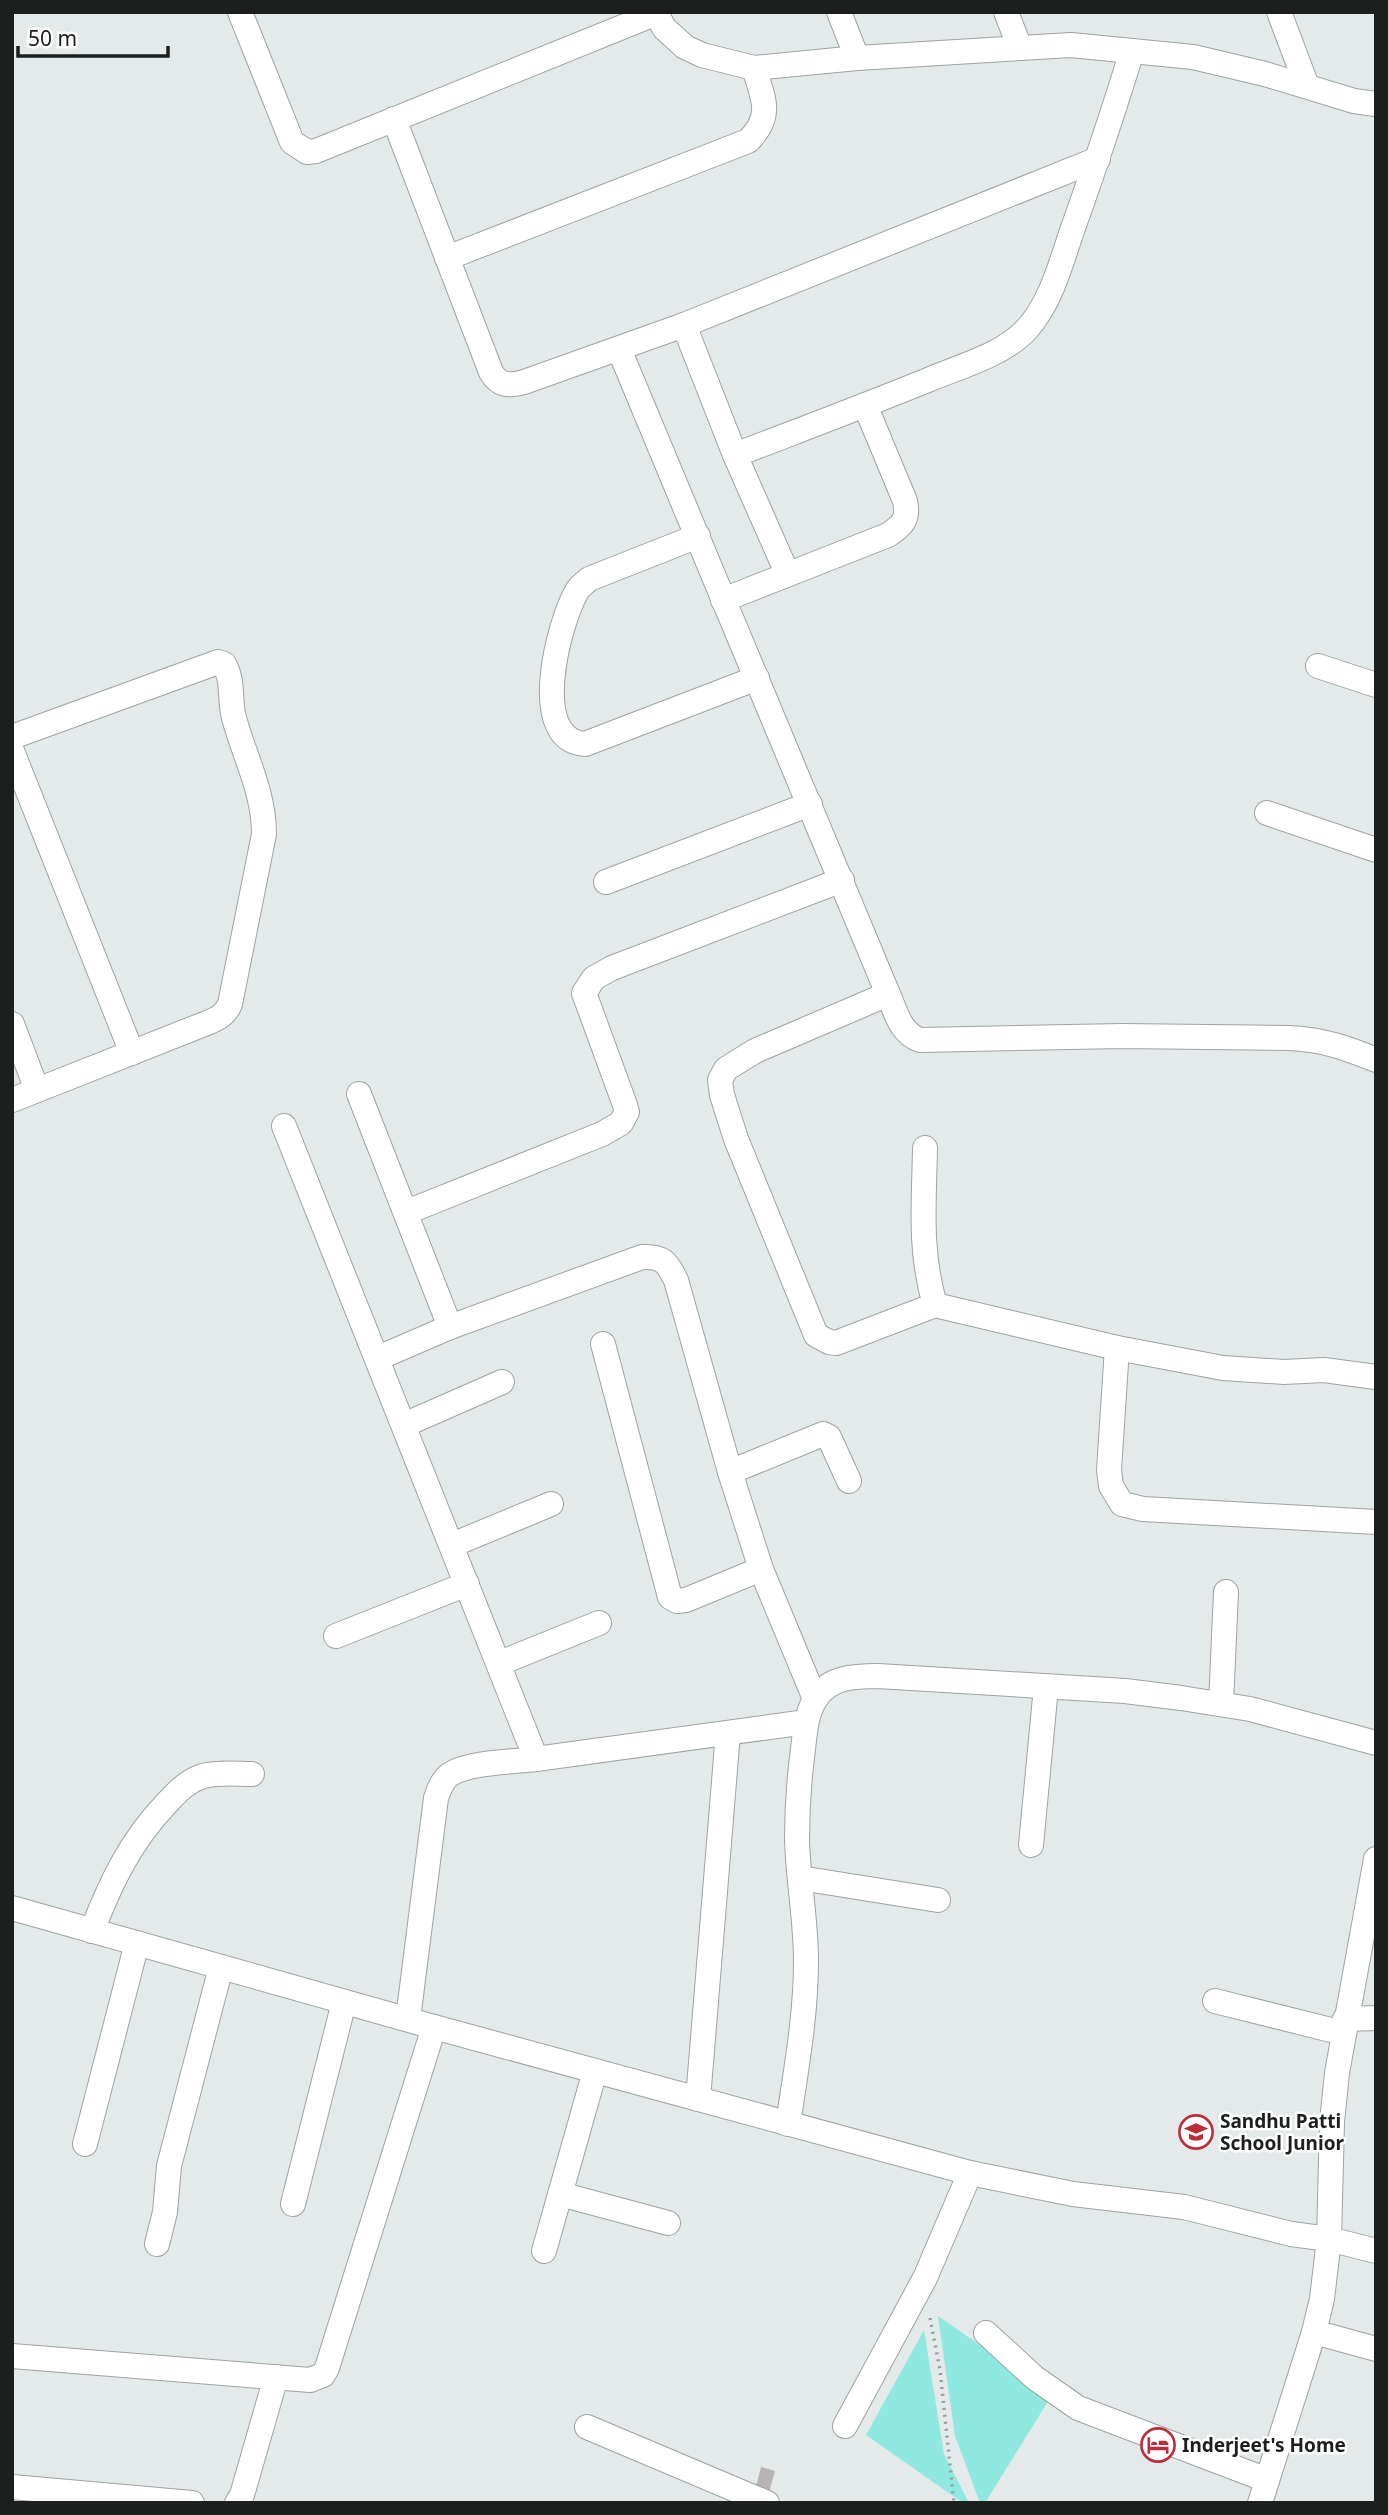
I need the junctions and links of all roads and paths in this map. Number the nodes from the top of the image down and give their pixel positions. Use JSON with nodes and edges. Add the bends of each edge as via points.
{"nodes":[{"id":1,"x":240,"y":12,"type":"edge"},
{"id":2,"x":839,"y":12,"type":"edge"},
{"id":3,"x":1006,"y":12,"type":"edge"},
{"id":4,"x":1279,"y":12,"type":"edge"},
{"id":5,"x":657,"y":13,"type":"edge"},
{"id":6,"x":1020,"y":48,"type":"junction"},
{"id":7,"x":1132,"y":51,"type":"junction"},
{"id":8,"x":857,"y":58,"type":"junction"},
{"id":9,"x":754,"y":68,"type":"junction"},
{"id":10,"x":1307,"y":86,"type":"junction"},
{"id":11,"x":1376,"y":104,"type":"edge"},
{"id":12,"x":394,"y":118,"type":"junction"},
{"id":13,"x":1098,"y":159,"type":"junction"},
{"id":14,"x":447,"y":258,"type":"junction"},
{"id":15,"x":684,"y":325,"type":"junction"},
{"id":16,"x":620,"y":349,"type":"junction"},
{"id":17,"x":865,"y":405,"type":"junction"},
{"id":18,"x":735,"y":455,"type":"junction"},
{"id":19,"x":698,"y":536,"type":"junction"},
{"id":20,"x":786,"y":573,"type":"junction"},
{"id":21,"x":723,"y":600,"type":"junction"},
{"id":22,"x":1318,"y":666,"type":"dead end"},
{"id":23,"x":757,"y":678,"type":"junction"},
{"id":24,"x":1376,"y":685,"type":"edge"},
{"id":25,"x":12,"y":737,"type":"edge"},
{"id":26,"x":12,"y":751,"type":"edge"},
{"id":27,"x":810,"y":804,"type":"junction"},
{"id":28,"x":1267,"y":813,"type":"dead end"},
{"id":29,"x":1376,"y":850,"type":"edge"},
{"id":30,"x":842,"y":880,"type":"junction"},
{"id":31,"x":606,"y":883,"type":"dead end"},
{"id":32,"x":888,"y":994,"type":"junction"},
{"id":33,"x":12,"y":1024,"type":"edge"},
{"id":34,"x":132,"y":1053,"type":"junction"},
{"id":35,"x":1376,"y":1060,"type":"edge"},
{"id":36,"x":37,"y":1090,"type":"junction"},
{"id":37,"x":359,"y":1094,"type":"dead end"},
{"id":38,"x":12,"y":1100,"type":"edge"},
{"id":39,"x":284,"y":1126,"type":"dead end"},
{"id":40,"x":925,"y":1148,"type":"dead end"},
{"id":41,"x":407,"y":1212,"type":"junction"},
{"id":42,"x":935,"y":1305,"type":"junction"},
{"id":43,"x":450,"y":1327,"type":"junction"},
{"id":44,"x":603,"y":1344,"type":"dead end"},
{"id":45,"x":1117,"y":1348,"type":"junction"},
{"id":46,"x":378,"y":1358,"type":"junction"},
{"id":47,"x":1376,"y":1377,"type":"edge"},
{"id":48,"x":502,"y":1382,"type":"dead end"},
{"id":49,"x":404,"y":1425,"type":"junction"},
{"id":50,"x":730,"y":1472,"type":"junction"},
{"id":51,"x":849,"y":1481,"type":"dead end"},
{"id":52,"x":551,"y":1504,"type":"dead end"},
{"id":53,"x":1376,"y":1522,"type":"edge"},
{"id":54,"x":452,"y":1545,"type":"junction"},
{"id":55,"x":761,"y":1569,"type":"junction"},
{"id":56,"x":467,"y":1584,"type":"junction"},
{"id":57,"x":1226,"y":1592,"type":"dead end"},
{"id":58,"x":599,"y":1623,"type":"dead end"},
{"id":59,"x":336,"y":1636,"type":"dead end"},
{"id":60,"x":500,"y":1662,"type":"junction"},
{"id":61,"x":1046,"y":1686,"type":"junction"},
{"id":62,"x":1221,"y":1704,"type":"junction"},
{"id":63,"x":811,"y":1711,"type":"junction"},
{"id":64,"x":728,"y":1733,"type":"junction"},
{"id":65,"x":1376,"y":1743,"type":"edge"},
{"id":66,"x":536,"y":1759,"type":"junction"},
{"id":67,"x":252,"y":1774,"type":"dead end"},
{"id":68,"x":1031,"y":1845,"type":"dead end"},
{"id":69,"x":1376,"y":1859,"type":"edge"},
{"id":70,"x":800,"y":1878,"type":"junction"},
{"id":71,"x":938,"y":1900,"type":"dead end"},
{"id":72,"x":12,"y":1908,"type":"edge"},
{"id":73,"x":92,"y":1931,"type":"junction"},
{"id":74,"x":137,"y":1943,"type":"junction"},
{"id":75,"x":221,"y":1967,"type":"junction"},
{"id":76,"x":1215,"y":2000,"type":"dead end"},
{"id":77,"x":344,"y":2002,"type":"junction"},
{"id":78,"x":1376,"y":2018,"type":"edge"},
{"id":79,"x":408,"y":2020,"type":"junction"},
{"id":80,"x":1344,"y":2026,"type":"junction"},
{"id":81,"x":434,"y":2027,"type":"junction"},
{"id":82,"x":595,"y":2071,"type":"junction"},
{"id":83,"x":698,"y":2099,"type":"junction"},
{"id":84,"x":788,"y":2124,"type":"junction"},
{"id":85,"x":85,"y":2144,"type":"dead end"},
{"id":86,"x":970,"y":2173,"type":"junction"},
{"id":87,"x":560,"y":2194,"type":"junction"},
{"id":88,"x":293,"y":2204,"type":"dead end"},
{"id":89,"x":668,"y":2223,"type":"dead end"},
{"id":90,"x":1329,"y":2239,"type":"junction"},
{"id":91,"x":157,"y":2244,"type":"dead end"},
{"id":92,"x":544,"y":2251,"type":"dead end"},
{"id":93,"x":1376,"y":2251,"type":"edge"},
{"id":94,"x":928,"y":2311,"type":"dead end"},
{"id":95,"x":1314,"y":2332,"type":"junction"},
{"id":96,"x":986,"y":2333,"type":"dead end"},
{"id":97,"x":1376,"y":2348,"type":"edge"},
{"id":98,"x":12,"y":2356,"type":"edge"},
{"id":99,"x":276,"y":2377,"type":"junction"},
{"id":100,"x":845,"y":2426,"type":"dead end"},
{"id":101,"x":587,"y":2427,"type":"dead end"},
{"id":102,"x":12,"y":2487,"type":"edge"},
{"id":103,"x":1264,"y":2491,"type":"edge"},
{"id":104,"x":192,"y":2503,"type":"edge"},
{"id":105,"x":237,"y":2503,"type":"edge"},
{"id":106,"x":767,"y":2503,"type":"edge"},
{"id":107,"x":954,"y":2503,"type":"edge"}],
"edges":[{"from":1,"to":12,"type":"street","via":[[296,146],[316,151]]},
{"from":2,"to":8,"type":"street"},
{"from":3,"to":6,"type":"street"},
{"from":4,"to":10,"type":"street"},
{"from":5,"to":9,"type":"street","via":[[672,38],[685,47]]},
{"from":5,"to":12,"type":"street"},
{"from":6,"to":7,"type":"street","via":[[1071,45]]},
{"from":6,"to":8,"type":"street"},
{"from":7,"to":10,"type":"street","via":[[1193,57]]},
{"from":7,"to":13,"type":"street"},
{"from":8,"to":9,"type":"street"},
{"from":9,"to":14,"type":"street","via":[[765,108],[764,122],[748,141]]},
{"from":10,"to":11,"type":"street"},
{"from":12,"to":14,"type":"street"},
{"from":13,"to":15,"type":"street"},
{"from":13,"to":17,"type":"street","via":[[1051,290],[1027,329],[988,355]]},
{"from":14,"to":16,"type":"street","via":[[491,372],[499,382],[524,382]]},
{"from":15,"to":16,"type":"street"},
{"from":15,"to":18,"type":"street"},
{"from":16,"to":19,"type":"street"},
{"from":17,"to":18,"type":"street"},
{"from":17,"to":20,"type":"street","via":[[905,501],[906,520],[888,535]]},
{"from":18,"to":20,"type":"street"},
{"from":19,"to":21,"type":"street"},
{"from":19,"to":23,"type":"street","via":[[589,579],[578,589],[552,664],[551,698],[558,726],[565,738],[584,744]]},
{"from":20,"to":21,"type":"street"},
{"from":21,"to":23,"type":"street"},
{"from":22,"to":24,"type":"street"},
{"from":23,"to":27,"type":"street"},
{"from":25,"to":34,"type":"street","via":[[210,663],[224,664],[229,672],[233,715],[264,813],[260,864],[230,1004],[220,1017]]},
{"from":26,"to":34,"type":"street"},
{"from":27,"to":30,"type":"street"},
{"from":27,"to":31,"type":"street"},
{"from":28,"to":29,"type":"street"},
{"from":30,"to":32,"type":"street"},
{"from":30,"to":41,"type":"street","via":[[594,978],[584,993],[627,1112],[621,1123]]},
{"from":32,"to":35,"type":"street","via":[[904,1030],[920,1040],[1314,1039]]},
{"from":32,"to":42,"type":"street","via":[[755,1051],[726,1069],[721,1087],[736,1139],[816,1335],[836,1343]]},
{"from":33,"to":36,"type":"street"},
{"from":34,"to":36,"type":"street"},
{"from":36,"to":38,"type":"street"},
{"from":37,"to":41,"type":"street"},
{"from":39,"to":46,"type":"street"},
{"from":40,"to":42,"type":"street","via":[[923,1238]]},
{"from":41,"to":43,"type":"street"},
{"from":42,"to":45,"type":"street"},
{"from":43,"to":46,"type":"street"},
{"from":43,"to":50,"type":"street","via":[[655,1256],[676,1280]]},
{"from":44,"to":55,"type":"street","via":[[670,1597],[686,1600]]},
{"from":45,"to":47,"type":"street","via":[[1223,1368],[1324,1370]]},
{"from":45,"to":53,"type":"street","via":[[1109,1470],[1111,1486],[1122,1504],[1143,1509]]},
{"from":46,"to":49,"type":"street"},
{"from":48,"to":49,"type":"street"},
{"from":49,"to":54,"type":"street"},
{"from":50,"to":51,"type":"street","via":[[823,1434],[830,1437]]},
{"from":50,"to":55,"type":"street"},
{"from":52,"to":54,"type":"street"},
{"from":54,"to":56,"type":"street"},
{"from":55,"to":63,"type":"street"},
{"from":56,"to":59,"type":"street"},
{"from":56,"to":60,"type":"street"},
{"from":57,"to":62,"type":"street"},
{"from":58,"to":60,"type":"street"},
{"from":60,"to":66,"type":"street"},
{"from":61,"to":62,"type":"street"},
{"from":61,"to":63,"type":"street","via":[[855,1676],[824,1688]]},
{"from":61,"to":68,"type":"street"},
{"from":62,"to":65,"type":"street"},
{"from":63,"to":64,"type":"street"},
{"from":63,"to":70,"type":"street","via":[[799,1776]]},
{"from":64,"to":66,"type":"street"},
{"from":64,"to":83,"type":"street"},
{"from":66,"to":79,"type":"street","via":[[470,1767],[447,1776],[440,1786]]},
{"from":67,"to":73,"type":"street","via":[[203,1776],[180,1790],[150,1820],[122,1861]]},
{"from":69,"to":80,"type":"street"},
{"from":70,"to":71,"type":"street"},
{"from":70,"to":84,"type":"street","via":[[806,1959],[803,2021]]},
{"from":72,"to":73,"type":"street"},
{"from":73,"to":74,"type":"street"},
{"from":74,"to":75,"type":"street"},
{"from":74,"to":85,"type":"street"},
{"from":75,"to":77,"type":"street"},
{"from":75,"to":91,"type":"street","via":[[169,2166]]},
{"from":76,"to":80,"type":"street"},
{"from":77,"to":79,"type":"street"},
{"from":77,"to":88,"type":"street"},
{"from":78,"to":80,"type":"street"},
{"from":79,"to":81,"type":"street"},
{"from":80,"to":90,"type":"street","via":[[1332,2122]]},
{"from":81,"to":82,"type":"street"},
{"from":81,"to":99,"type":"street","via":[[327,2368],[323,2375],[310,2379]]},
{"from":82,"to":83,"type":"street"},
{"from":82,"to":87,"type":"street"},
{"from":83,"to":84,"type":"street"},
{"from":84,"to":86,"type":"street"},
{"from":86,"to":90,"type":"street","via":[[1073,2194],[1184,2207]]},
{"from":86,"to":100,"type":"street","via":[[925,2278]]},
{"from":87,"to":89,"type":"street"},
{"from":87,"to":92,"type":"street"},
{"from":90,"to":93,"type":"street"},
{"from":90,"to":95,"type":"street"},
{"from":94,"to":107,"type":"path","via":[[940,2370]]},
{"from":95,"to":97,"type":"street"},
{"from":95,"to":103,"type":"street"},
{"from":96,"to":103,"type":"street","via":[[1035,2378],[1078,2408]]},
{"from":98,"to":99,"type":"street"},
{"from":99,"to":105,"type":"street"},
{"from":101,"to":106,"type":"street"},
{"from":102,"to":104,"type":"street"}]}
